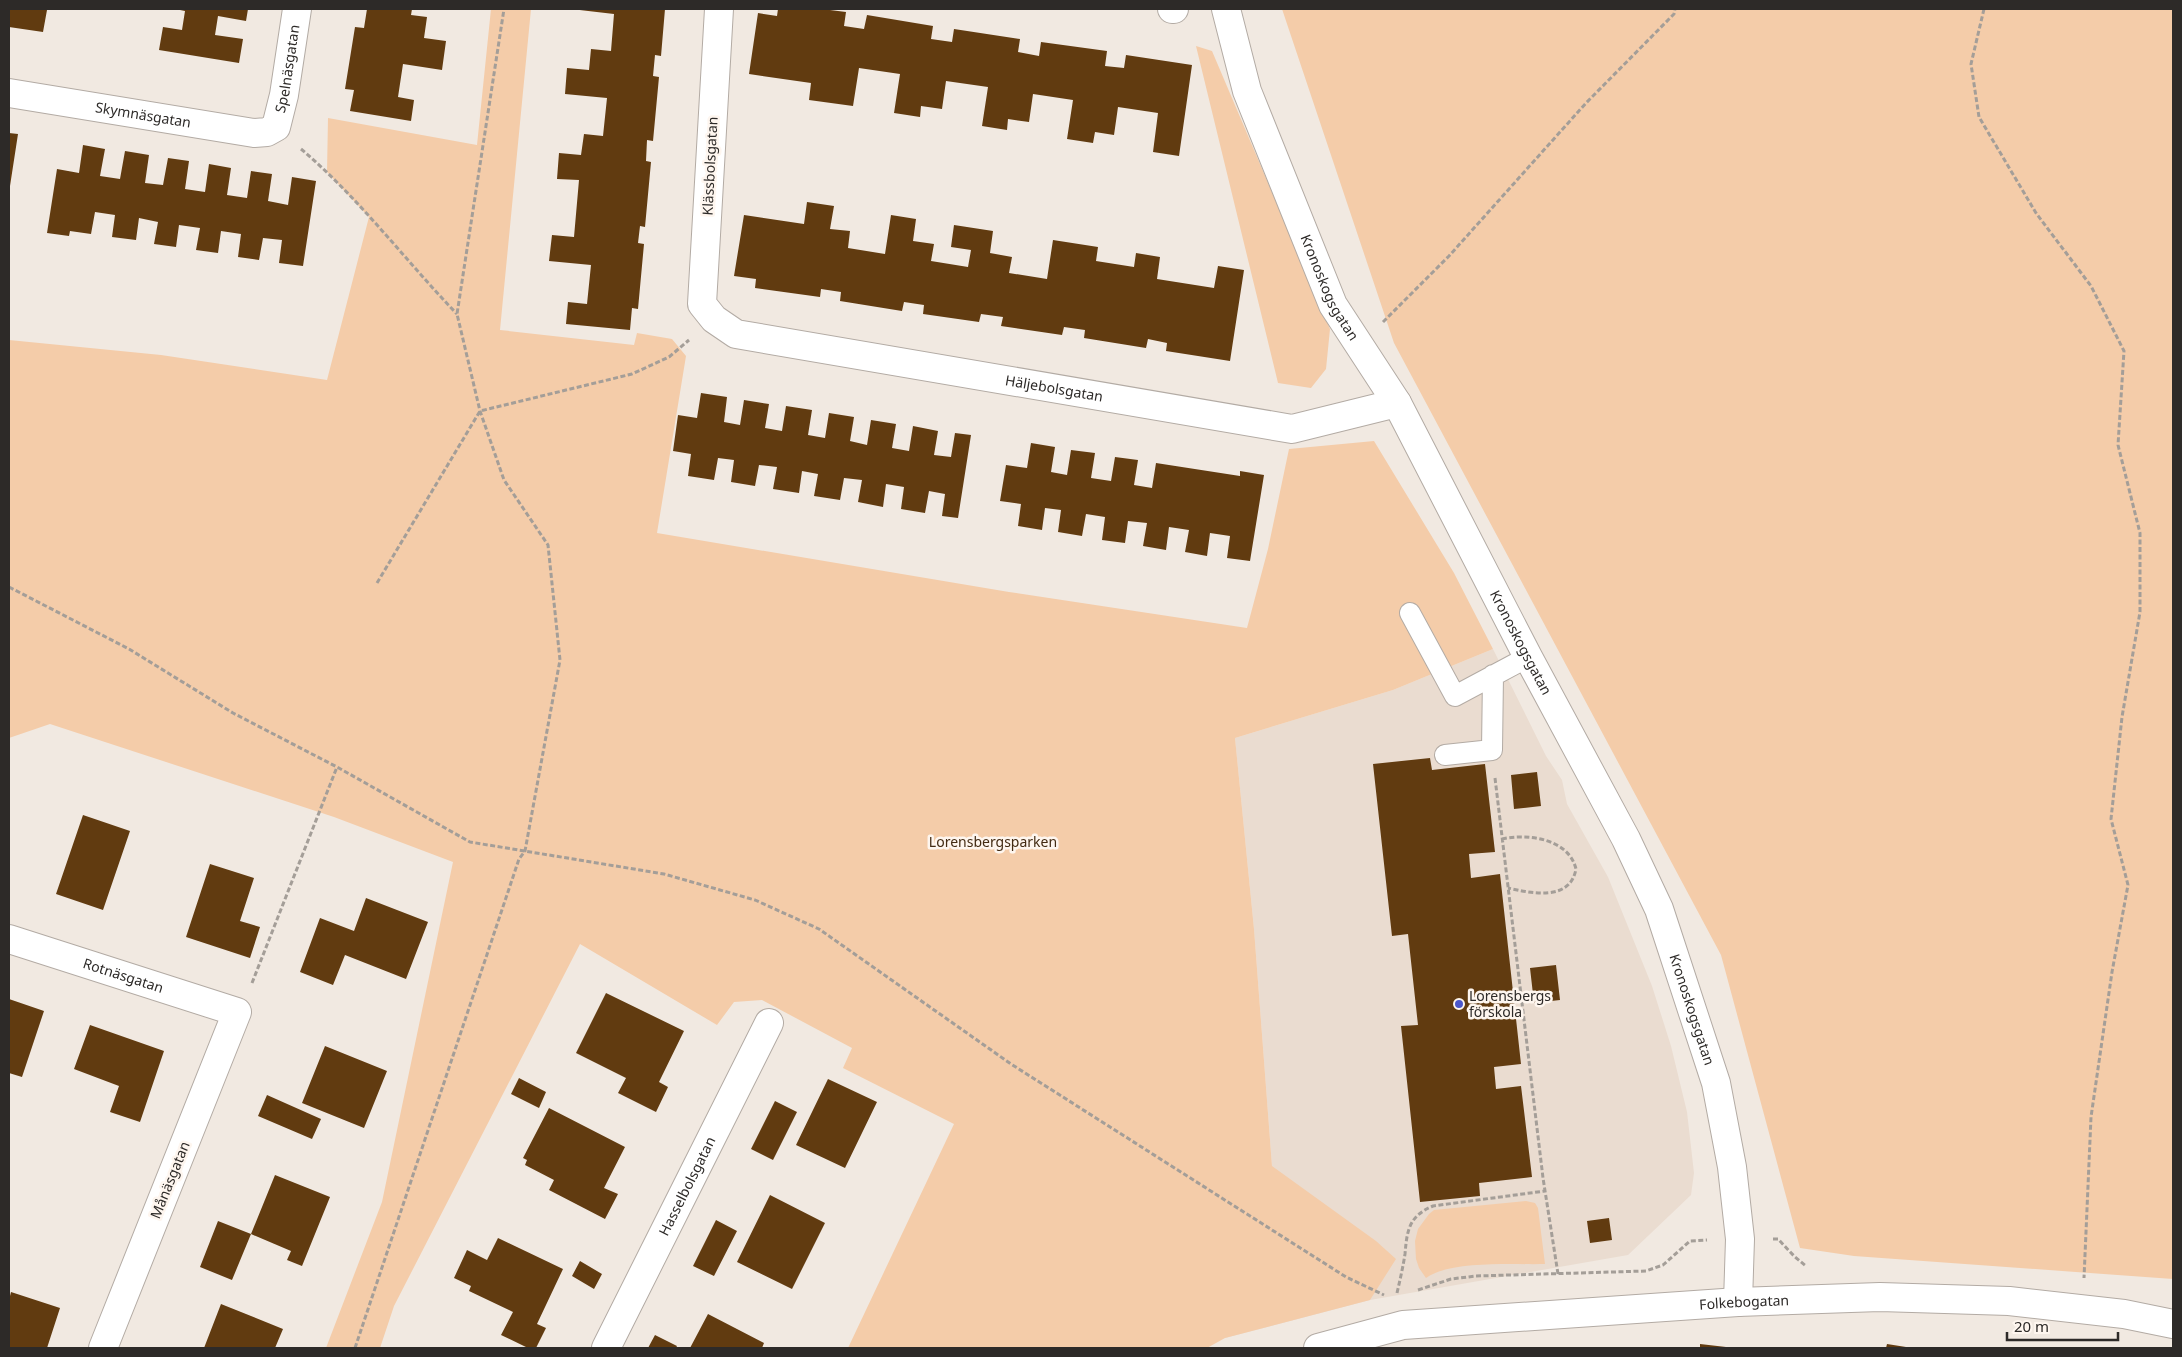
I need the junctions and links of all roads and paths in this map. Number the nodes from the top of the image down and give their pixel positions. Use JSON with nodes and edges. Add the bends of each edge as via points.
{"nodes":[{"id":1,"x":297,"y":9,"type":"edge"},
{"id":2,"x":504,"y":9,"type":"edge"},
{"id":3,"x":719,"y":9,"type":"edge"},
{"id":4,"x":1226,"y":9,"type":"edge"},
{"id":5,"x":1675,"y":9,"type":"edge"},
{"id":6,"x":1984,"y":9,"type":"edge"},
{"id":7,"x":9,"y":93,"type":"edge"},
{"id":8,"x":276,"y":127,"type":"junction"},
{"id":9,"x":457,"y":314,"type":"junction"},
{"id":10,"x":714,"y":319,"type":"junction"},
{"id":11,"x":1360,"y":345,"type":"junction"},
{"id":12,"x":1397,"y":403,"type":"junction"},
{"id":13,"x":480,"y":411,"type":"junction"},
{"id":14,"x":377,"y":583,"type":"dead end"},
{"id":15,"x":9,"y":588,"type":"edge"},
{"id":16,"x":1410,"y":613,"type":"dead end"},
{"id":17,"x":1528,"y":657,"type":"junction"},
{"id":18,"x":1493,"y":675,"type":"junction"},
{"id":19,"x":1492,"y":750,"type":"junction"},
{"id":20,"x":1444,"y":755,"type":"dead end"},
{"id":21,"x":337,"y":767,"type":"junction"},
{"id":22,"x":1502,"y":839,"type":"junction"},
{"id":23,"x":525,"y":851,"type":"junction"},
{"id":24,"x":1508,"y":888,"type":"junction"},
{"id":25,"x":9,"y":939,"type":"edge"},
{"id":26,"x":237,"y":1012,"type":"junction"},
{"id":27,"x":769,"y":1023,"type":"dead end"},
{"id":28,"x":1545,"y":1191,"type":"junction"},
{"id":29,"x":1558,"y":1274,"type":"dead end"},
{"id":30,"x":2084,"y":1286,"type":"dead end"},
{"id":31,"x":1738,"y":1302,"type":"junction"},
{"id":32,"x":1399,"y":1313,"type":"junction"},
{"id":33,"x":2173,"y":1324,"type":"edge"},
{"id":34,"x":103,"y":1348,"type":"edge"},
{"id":35,"x":355,"y":1348,"type":"edge"},
{"id":36,"x":606,"y":1348,"type":"edge"},
{"id":37,"x":1318,"y":1348,"type":"edge"}],
"edges":[{"from":1,"to":8,"type":"street","name":"Spelnäsgatan"},
{"from":2,"to":9,"type":"path"},
{"from":3,"to":10,"type":"street","name":"Klässbolsgatan","via":[[702,304]]},
{"from":4,"to":11,"type":"street","name":"Kronoskogsgatan","via":[[1251,100],[1334,305]]},
{"from":5,"to":11,"type":"path","via":[[1674,14],[1586,103],[1449,256]]},
{"from":6,"to":30,"type":"path","via":[[1971,64],[1979,118],[2036,213],[2091,286],[2124,351],[2118,446],[2140,533],[2140,612],[2122,718],[2111,819],[2128,885],[2091,1117]]},
{"from":7,"to":8,"type":"street","name":"Skymnäsgatan","via":[[254,132],[267,132]]},
{"from":8,"to":9,"type":"path","via":[[326,169]]},
{"from":9,"to":13,"type":"path"},
{"from":10,"to":12,"type":"street","name":"Häljebolsgatan","via":[[736,334],[1292,429]]},
{"from":10,"to":13,"type":"path","via":[[669,357],[632,374]]},
{"from":11,"to":12,"type":"street","name":"Kronoskogsgatan"},
{"from":12,"to":17,"type":"street","name":"Kronoskogsgatan"},
{"from":13,"to":14,"type":"path"},
{"from":13,"to":23,"type":"path","via":[[504,480],[548,545],[560,660]]},
{"from":15,"to":21,"type":"path","via":[[129,649],[234,713]]},
{"from":16,"to":18,"type":"lane","via":[[1455,696]]},
{"from":17,"to":18,"type":"lane"},
{"from":17,"to":31,"type":"street","name":"Kronoskogsgatan","via":[[1626,839],[1659,909],[1689,998],[1716,1083],[1732,1167],[1740,1239]]},
{"from":18,"to":19,"type":"lane"},
{"from":19,"to":20,"type":"lane"},
{"from":19,"to":22,"type":"path"},
{"from":21,"to":23,"type":"path","via":[[470,842]]},
{"from":21,"to":26,"type":"path","via":[[244,1005]]},
{"from":22,"to":24,"type":"path"},
{"from":22,"to":24,"type":"path","via":[[1518,837],[1557,844],[1568,853],[1576,869],[1569,883],[1554,892],[1540,894]]},
{"from":23,"to":32,"type":"path","via":[[664,874],[755,900],[819,930],[1011,1064]]},
{"from":23,"to":35,"type":"path","via":[[519,859]]},
{"from":24,"to":28,"type":"path"},
{"from":25,"to":26,"type":"street","name":"Rotnäsgatan"},
{"from":26,"to":34,"type":"street","name":"Månäsgatan"},
{"from":27,"to":36,"type":"street","name":"Hasselbolsgatan"},
{"from":28,"to":29,"type":"path"},
{"from":28,"to":32,"type":"path","via":[[1422,1210],[1408,1231]]},
{"from":31,"to":32,"type":"street","name":"Folkebogatan"},
{"from":31,"to":33,"type":"street","name":"Folkebogatan","via":[[1880,1297],[2009,1302],[2124,1314]]},
{"from":32,"to":37,"type":"street","name":"Folkebogatan"}]}
